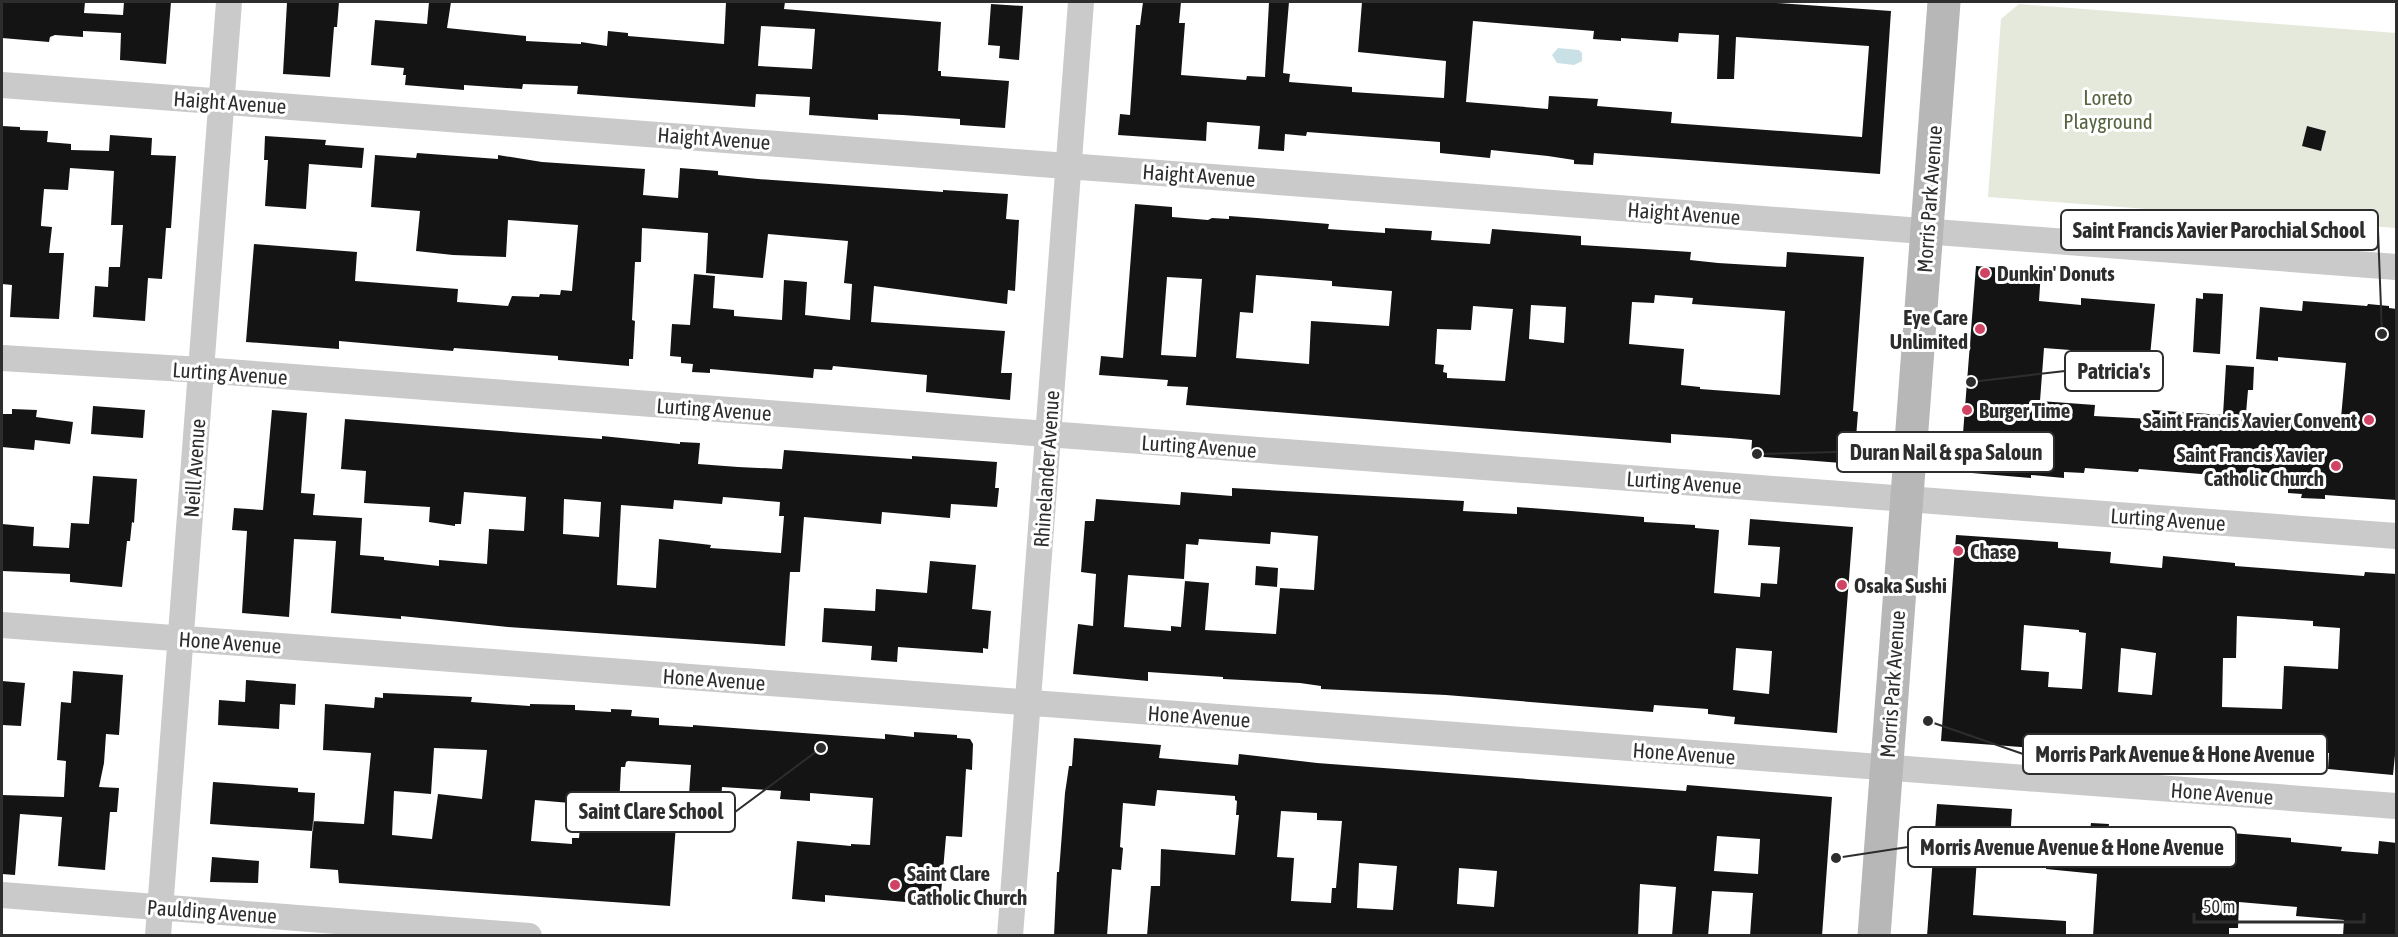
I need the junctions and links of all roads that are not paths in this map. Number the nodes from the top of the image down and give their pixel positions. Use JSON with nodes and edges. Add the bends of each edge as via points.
{"nodes":[{"id":1,"x":229,"y":2,"type":"edge"},
{"id":2,"x":1081,"y":2,"type":"edge"},
{"id":3,"x":1944,"y":2,"type":"edge"},
{"id":4,"x":2,"y":85,"type":"edge"},
{"id":5,"x":222,"y":102,"type":"junction"},
{"id":6,"x":1069,"y":165,"type":"junction"},
{"id":7,"x":1927,"y":232,"type":"junction"},
{"id":8,"x":2397,"y":267,"type":"edge"},
{"id":9,"x":2,"y":358,"type":"edge"},
{"id":10,"x":201,"y":370,"type":"junction"},
{"id":11,"x":1048,"y":434,"type":"junction"},
{"id":12,"x":1906,"y":499,"type":"junction"},
{"id":13,"x":2397,"y":536,"type":"edge"},
{"id":14,"x":2,"y":625,"type":"edge"},
{"id":15,"x":180,"y":639,"type":"junction"},
{"id":16,"x":1029,"y":703,"type":"junction"},
{"id":17,"x":1886,"y":768,"type":"junction"},
{"id":18,"x":2397,"y":806,"type":"edge"},
{"id":19,"x":2,"y":895,"type":"edge"},
{"id":20,"x":160,"y":907,"type":"junction"},
{"id":21,"x":158,"y":936,"type":"edge"},
{"id":22,"x":530,"y":936,"type":"edge"},
{"id":23,"x":1010,"y":936,"type":"edge"},
{"id":24,"x":1874,"y":936,"type":"edge"}],
"edges":[{"from":1,"to":5,"type":"street","name":"Neill Avenue"},
{"from":2,"to":6,"type":"street","name":"Rhinelander Avenue"},
{"from":3,"to":7,"type":"main road","name":"Morris Park Avenue"},
{"from":4,"to":5,"type":"street","name":"Haight Avenue"},
{"from":5,"to":6,"type":"street","name":"Haight Avenue"},
{"from":5,"to":10,"type":"street","name":"Neill Avenue"},
{"from":6,"to":7,"type":"street","name":"Haight Avenue"},
{"from":6,"to":11,"type":"street","name":"Rhinelander Avenue"},
{"from":7,"to":8,"type":"street","name":"Haight Avenue"},
{"from":7,"to":12,"type":"main road","name":"Morris Park Avenue"},
{"from":9,"to":10,"type":"street","name":"Lurting Avenue"},
{"from":10,"to":11,"type":"street","name":"Lurting Avenue"},
{"from":10,"to":15,"type":"street","name":"Neill Avenue"},
{"from":11,"to":12,"type":"street","name":"Lurting Avenue"},
{"from":11,"to":16,"type":"street","name":"Rhinelander Avenue"},
{"from":12,"to":13,"type":"street","name":"Lurting Avenue"},
{"from":12,"to":17,"type":"main road","name":"Morris Park Avenue"},
{"from":14,"to":15,"type":"street","name":"Hone Avenue"},
{"from":15,"to":16,"type":"street","name":"Hone Avenue"},
{"from":15,"to":20,"type":"street","name":"Neill Avenue"},
{"from":16,"to":17,"type":"street","name":"Hone Avenue"},
{"from":16,"to":23,"type":"street","name":"Rhinelander Avenue"},
{"from":17,"to":18,"type":"street","name":"Hone Avenue"},
{"from":17,"to":24,"type":"main road","name":"Morris Park Avenue"},
{"from":19,"to":20,"type":"street","name":"Paulding Avenue"},
{"from":20,"to":21,"type":"street","name":"Neill Avenue"},
{"from":20,"to":22,"type":"street","name":"Paulding Avenue"}]}
